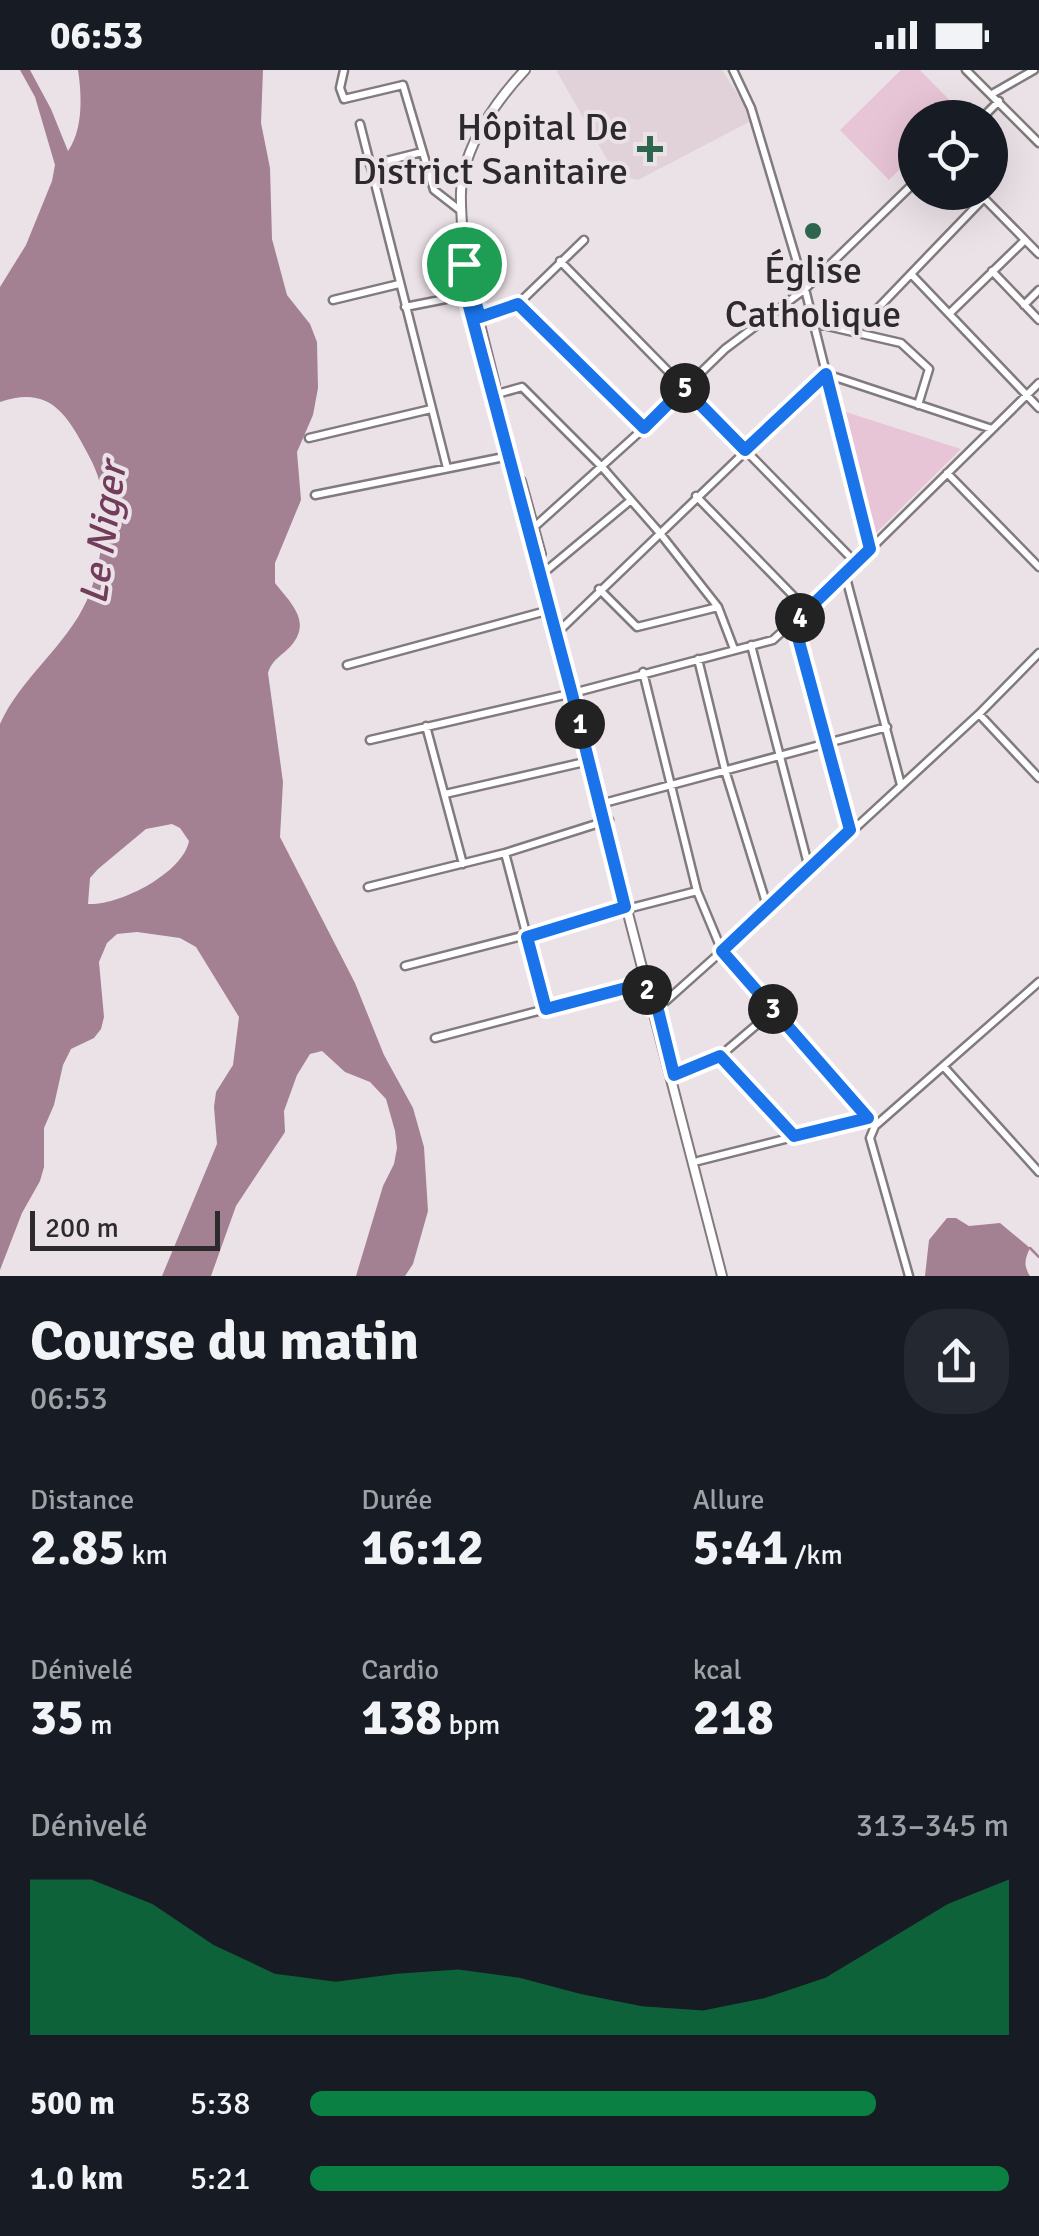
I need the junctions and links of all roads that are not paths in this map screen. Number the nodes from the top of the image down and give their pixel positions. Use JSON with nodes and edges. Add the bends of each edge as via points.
{"nodes":[{"id":1,"x":344,"y":70,"type":"edge"},
{"id":2,"x":526,"y":70,"type":"edge"},
{"id":3,"x":734,"y":70,"type":"edge"},
{"id":4,"x":966,"y":70,"type":"edge"},
{"id":5,"x":1034,"y":70,"type":"edge"},
{"id":6,"x":516,"y":74,"type":"edge"},
{"id":7,"x":992,"y":94,"type":"junction"},
{"id":8,"x":997,"y":100,"type":"edge"},
{"id":9,"x":1008,"y":111,"type":"edge"},
{"id":10,"x":360,"y":124,"type":"dead end"},
{"id":11,"x":1039,"y":143,"type":"edge"},
{"id":12,"x":422,"y":152,"type":"junction"},
{"id":13,"x":369,"y":165,"type":"junction"},
{"id":14,"x":898,"y":199,"type":"edge"},
{"id":15,"x":968,"y":210,"type":"edge"},
{"id":16,"x":995,"y":210,"type":"edge"},
{"id":17,"x":461,"y":211,"type":"junction"},
{"id":18,"x":584,"y":240,"type":"dead end"},
{"id":19,"x":1025,"y":240,"type":"junction"},
{"id":20,"x":1039,"y":254,"type":"edge"},
{"id":21,"x":560,"y":261,"type":"junction"},
{"id":22,"x":464,"y":264,"type":"junction"},
{"id":23,"x":992,"y":272,"type":"junction"},
{"id":24,"x":910,"y":274,"type":"junction"},
{"id":25,"x":399,"y":284,"type":"junction"},
{"id":26,"x":805,"y":289,"type":"junction"},
{"id":27,"x":1039,"y":290,"type":"edge"},
{"id":28,"x":466,"y":295,"type":"junction"},
{"id":29,"x":332,"y":300,"type":"dead end"},
{"id":30,"x":518,"y":304,"type":"junction"},
{"id":31,"x":1024,"y":304,"type":"junction"},
{"id":32,"x":405,"y":307,"type":"junction"},
{"id":33,"x":949,"y":314,"type":"junction"},
{"id":34,"x":480,"y":317,"type":"junction"},
{"id":35,"x":1039,"y":320,"type":"edge"},
{"id":36,"x":814,"y":323,"type":"junction"},
{"id":37,"x":856,"y":330,"type":"junction"},
{"id":38,"x":826,"y":374,"type":"junction"},
{"id":39,"x":1039,"y":383,"type":"edge"},
{"id":40,"x":684,"y":388,"type":"junction"},
{"id":41,"x":497,"y":394,"type":"junction"},
{"id":42,"x":1027,"y":395,"type":"junction"},
{"id":43,"x":918,"y":404,"type":"junction"},
{"id":44,"x":1039,"y":408,"type":"edge"},
{"id":45,"x":432,"y":409,"type":"junction"},
{"id":46,"x":644,"y":428,"type":"junction"},
{"id":47,"x":992,"y":429,"type":"junction"},
{"id":48,"x":309,"y":438,"type":"dead end"},
{"id":49,"x":745,"y":450,"type":"junction"},
{"id":50,"x":509,"y":456,"type":"junction"},
{"id":51,"x":602,"y":466,"type":"junction"},
{"id":52,"x":447,"y":468,"type":"junction"},
{"id":53,"x":947,"y":473,"type":"junction"},
{"id":54,"x":315,"y":495,"type":"dead end"},
{"id":55,"x":696,"y":496,"type":"junction"},
{"id":56,"x":631,"y":500,"type":"junction"},
{"id":57,"x":532,"y":529,"type":"junction"},
{"id":58,"x":659,"y":532,"type":"junction"},
{"id":59,"x":870,"y":549,"type":"junction"},
{"id":60,"x":856,"y":563,"type":"junction"},
{"id":61,"x":1039,"y":568,"type":"edge"},
{"id":62,"x":543,"y":574,"type":"junction"},
{"id":63,"x":846,"y":574,"type":"junction"},
{"id":64,"x":599,"y":589,"type":"junction"},
{"id":65,"x":718,"y":606,"type":"junction"},
{"id":66,"x":550,"y":610,"type":"junction"},
{"id":67,"x":808,"y":610,"type":"junction"},
{"id":68,"x":794,"y":623,"type":"junction"},
{"id":69,"x":560,"y":630,"type":"junction"},
{"id":70,"x":751,"y":645,"type":"junction"},
{"id":71,"x":734,"y":650,"type":"junction"},
{"id":72,"x":1039,"y":654,"type":"edge"},
{"id":73,"x":698,"y":658,"type":"junction"},
{"id":74,"x":346,"y":665,"type":"dead end"},
{"id":75,"x":643,"y":672,"type":"junction"},
{"id":76,"x":575,"y":693,"type":"junction"},
{"id":77,"x":979,"y":714,"type":"junction"},
{"id":78,"x":426,"y":726,"type":"junction"},
{"id":79,"x":887,"y":728,"type":"junction"},
{"id":80,"x":370,"y":740,"type":"dead end"},
{"id":81,"x":828,"y":743,"type":"junction"},
{"id":82,"x":780,"y":756,"type":"junction"},
{"id":83,"x":589,"y":761,"type":"junction"},
{"id":84,"x":725,"y":770,"type":"junction"},
{"id":85,"x":1039,"y":778,"type":"edge"},
{"id":86,"x":671,"y":785,"type":"junction"},
{"id":87,"x":901,"y":785,"type":"junction"},
{"id":88,"x":445,"y":794,"type":"junction"},
{"id":89,"x":604,"y":803,"type":"junction"},
{"id":90,"x":607,"y":821,"type":"junction"},
{"id":91,"x":850,"y":830,"type":"junction"},
{"id":92,"x":505,"y":853,"type":"junction"},
{"id":93,"x":463,"y":864,"type":"junction"},
{"id":94,"x":809,"y":869,"type":"junction"},
{"id":95,"x":368,"y":887,"type":"dead end"},
{"id":96,"x":697,"y":891,"type":"junction"},
{"id":97,"x":627,"y":906,"type":"junction"},
{"id":98,"x":768,"y":909,"type":"junction"},
{"id":99,"x":527,"y":937,"type":"junction"},
{"id":100,"x":722,"y":951,"type":"junction"},
{"id":101,"x":405,"y":966,"type":"dead end"},
{"id":102,"x":1039,"y":982,"type":"edge"},
{"id":103,"x":645,"y":983,"type":"junction"},
{"id":104,"x":655,"y":1007,"type":"junction"},
{"id":105,"x":546,"y":1009,"type":"junction"},
{"id":106,"x":774,"y":1010,"type":"junction"},
{"id":107,"x":435,"y":1038,"type":"dead end"},
{"id":108,"x":720,"y":1056,"type":"junction"},
{"id":109,"x":944,"y":1067,"type":"junction"},
{"id":110,"x":674,"y":1075,"type":"junction"},
{"id":111,"x":868,"y":1118,"type":"junction"},
{"id":112,"x":875,"y":1126,"type":"junction"},
{"id":113,"x":794,"y":1136,"type":"junction"},
{"id":114,"x":698,"y":1161,"type":"junction"},
{"id":115,"x":1039,"y":1172,"type":"edge"},
{"id":116,"x":725,"y":1276,"type":"edge"},
{"id":117,"x":910,"y":1276,"type":"edge"}],
"edges":[{"from":1,"to":12,"type":"street","via":[[344,99],[404,85]]},
{"from":2,"to":6,"type":"main road"},
{"from":3,"to":26,"type":"street"},
{"from":4,"to":7,"type":"street"},
{"from":5,"to":7,"type":"street"},
{"from":6,"to":17,"type":"main road","via":[[469,158]]},
{"from":7,"to":8,"type":"street"},
{"from":9,"to":11,"type":"street"},
{"from":10,"to":13,"type":"street"},
{"from":12,"to":13,"type":"street"},
{"from":12,"to":17,"type":"street","via":[[434,190]]},
{"from":13,"to":25,"type":"street"},
{"from":14,"to":26,"type":"street"},
{"from":15,"to":24,"type":"street"},
{"from":16,"to":19,"type":"street"},
{"from":17,"to":22,"type":"main road"},
{"from":18,"to":21,"type":"street"},
{"from":19,"to":20,"type":"street"},
{"from":19,"to":23,"type":"street"},
{"from":21,"to":30,"type":"street"},
{"from":21,"to":40,"type":"street"},
{"from":22,"to":28,"type":"main road"},
{"from":22,"to":34,"type":"main road"},
{"from":23,"to":31,"type":"street"},
{"from":23,"to":33,"type":"street"},
{"from":24,"to":33,"type":"street"},
{"from":24,"to":37,"type":"street"},
{"from":25,"to":29,"type":"street"},
{"from":25,"to":32,"type":"street"},
{"from":26,"to":36,"type":"street"},
{"from":26,"to":40,"type":"street"},
{"from":27,"to":31,"type":"street"},
{"from":28,"to":32,"type":"street"},
{"from":28,"to":50,"type":"main road"},
{"from":30,"to":34,"type":"street"},
{"from":30,"to":46,"type":"street"},
{"from":31,"to":35,"type":"street"},
{"from":32,"to":45,"type":"street"},
{"from":33,"to":42,"type":"street"},
{"from":34,"to":41,"type":"main road"},
{"from":36,"to":37,"type":"street"},
{"from":36,"to":38,"type":"street"},
{"from":37,"to":43,"type":"street","via":[[901,343],[929,369]]},
{"from":38,"to":43,"type":"street"},
{"from":38,"to":49,"type":"street"},
{"from":38,"to":59,"type":"street"},
{"from":39,"to":42,"type":"street"},
{"from":40,"to":46,"type":"street"},
{"from":40,"to":49,"type":"street"},
{"from":41,"to":51,"type":"street","via":[[522,386]]},
{"from":41,"to":57,"type":"main road"},
{"from":42,"to":44,"type":"street"},
{"from":42,"to":47,"type":"street"},
{"from":43,"to":47,"type":"street"},
{"from":45,"to":48,"type":"street"},
{"from":45,"to":52,"type":"street"},
{"from":46,"to":51,"type":"street"},
{"from":47,"to":53,"type":"street"},
{"from":49,"to":55,"type":"street"},
{"from":49,"to":60,"type":"street"},
{"from":50,"to":52,"type":"street"},
{"from":50,"to":57,"type":"main road"},
{"from":51,"to":56,"type":"street"},
{"from":51,"to":57,"type":"street"},
{"from":52,"to":54,"type":"street"},
{"from":53,"to":59,"type":"street"},
{"from":53,"to":61,"type":"street"},
{"from":55,"to":58,"type":"street"},
{"from":55,"to":67,"type":"street"},
{"from":56,"to":58,"type":"street"},
{"from":56,"to":62,"type":"street"},
{"from":57,"to":62,"type":"main road"},
{"from":58,"to":64,"type":"street"},
{"from":58,"to":65,"type":"street"},
{"from":59,"to":60,"type":"street"},
{"from":60,"to":63,"type":"street"},
{"from":62,"to":66,"type":"main road"},
{"from":62,"to":69,"type":"main road"},
{"from":63,"to":67,"type":"street"},
{"from":63,"to":79,"type":"street"},
{"from":64,"to":65,"type":"street","via":[[637,626]]},
{"from":64,"to":69,"type":"street"},
{"from":65,"to":71,"type":"street"},
{"from":66,"to":74,"type":"street"},
{"from":66,"to":76,"type":"main road"},
{"from":67,"to":68,"type":"street"},
{"from":68,"to":70,"type":"street","via":[[772,640]]},
{"from":68,"to":81,"type":"street"},
{"from":69,"to":76,"type":"main road"},
{"from":70,"to":71,"type":"street"},
{"from":70,"to":82,"type":"street"},
{"from":71,"to":73,"type":"street"},
{"from":72,"to":77,"type":"street"},
{"from":73,"to":75,"type":"street"},
{"from":73,"to":84,"type":"street"},
{"from":75,"to":76,"type":"street"},
{"from":75,"to":86,"type":"street"},
{"from":76,"to":78,"type":"street"},
{"from":76,"to":83,"type":"main road"},
{"from":76,"to":89,"type":"main road"},
{"from":77,"to":85,"type":"street"},
{"from":77,"to":87,"type":"street"},
{"from":78,"to":80,"type":"street"},
{"from":78,"to":88,"type":"street"},
{"from":79,"to":81,"type":"street"},
{"from":79,"to":87,"type":"street"},
{"from":81,"to":82,"type":"street"},
{"from":81,"to":91,"type":"street"},
{"from":82,"to":84,"type":"street"},
{"from":82,"to":94,"type":"street"},
{"from":83,"to":88,"type":"street"},
{"from":83,"to":90,"type":"main road"},
{"from":84,"to":86,"type":"street"},
{"from":84,"to":98,"type":"street"},
{"from":86,"to":89,"type":"street"},
{"from":86,"to":96,"type":"street"},
{"from":87,"to":91,"type":"street"},
{"from":88,"to":93,"type":"street"},
{"from":89,"to":90,"type":"main road"},
{"from":90,"to":92,"type":"street"},
{"from":90,"to":97,"type":"main road"},
{"from":91,"to":94,"type":"street"},
{"from":92,"to":93,"type":"street"},
{"from":92,"to":99,"type":"street"},
{"from":93,"to":95,"type":"street"},
{"from":94,"to":98,"type":"street"},
{"from":96,"to":97,"type":"street"},
{"from":96,"to":100,"type":"street"},
{"from":97,"to":99,"type":"street"},
{"from":97,"to":103,"type":"main road"},
{"from":97,"to":104,"type":"main road"},
{"from":98,"to":100,"type":"street"},
{"from":99,"to":101,"type":"street"},
{"from":99,"to":105,"type":"street"},
{"from":100,"to":104,"type":"street"},
{"from":100,"to":106,"type":"street"},
{"from":102,"to":109,"type":"street"},
{"from":103,"to":104,"type":"main road"},
{"from":103,"to":105,"type":"street"},
{"from":104,"to":110,"type":"main road"},
{"from":104,"to":116,"type":"main road"},
{"from":105,"to":107,"type":"street"},
{"from":106,"to":108,"type":"street"},
{"from":106,"to":111,"type":"street"},
{"from":108,"to":110,"type":"street"},
{"from":108,"to":113,"type":"street"},
{"from":109,"to":112,"type":"street"},
{"from":109,"to":115,"type":"street"},
{"from":110,"to":114,"type":"main road"},
{"from":111,"to":112,"type":"street"},
{"from":111,"to":113,"type":"street"},
{"from":112,"to":117,"type":"street","via":[[870,1138]]},
{"from":113,"to":114,"type":"street"},
{"from":114,"to":116,"type":"main road"}]}
